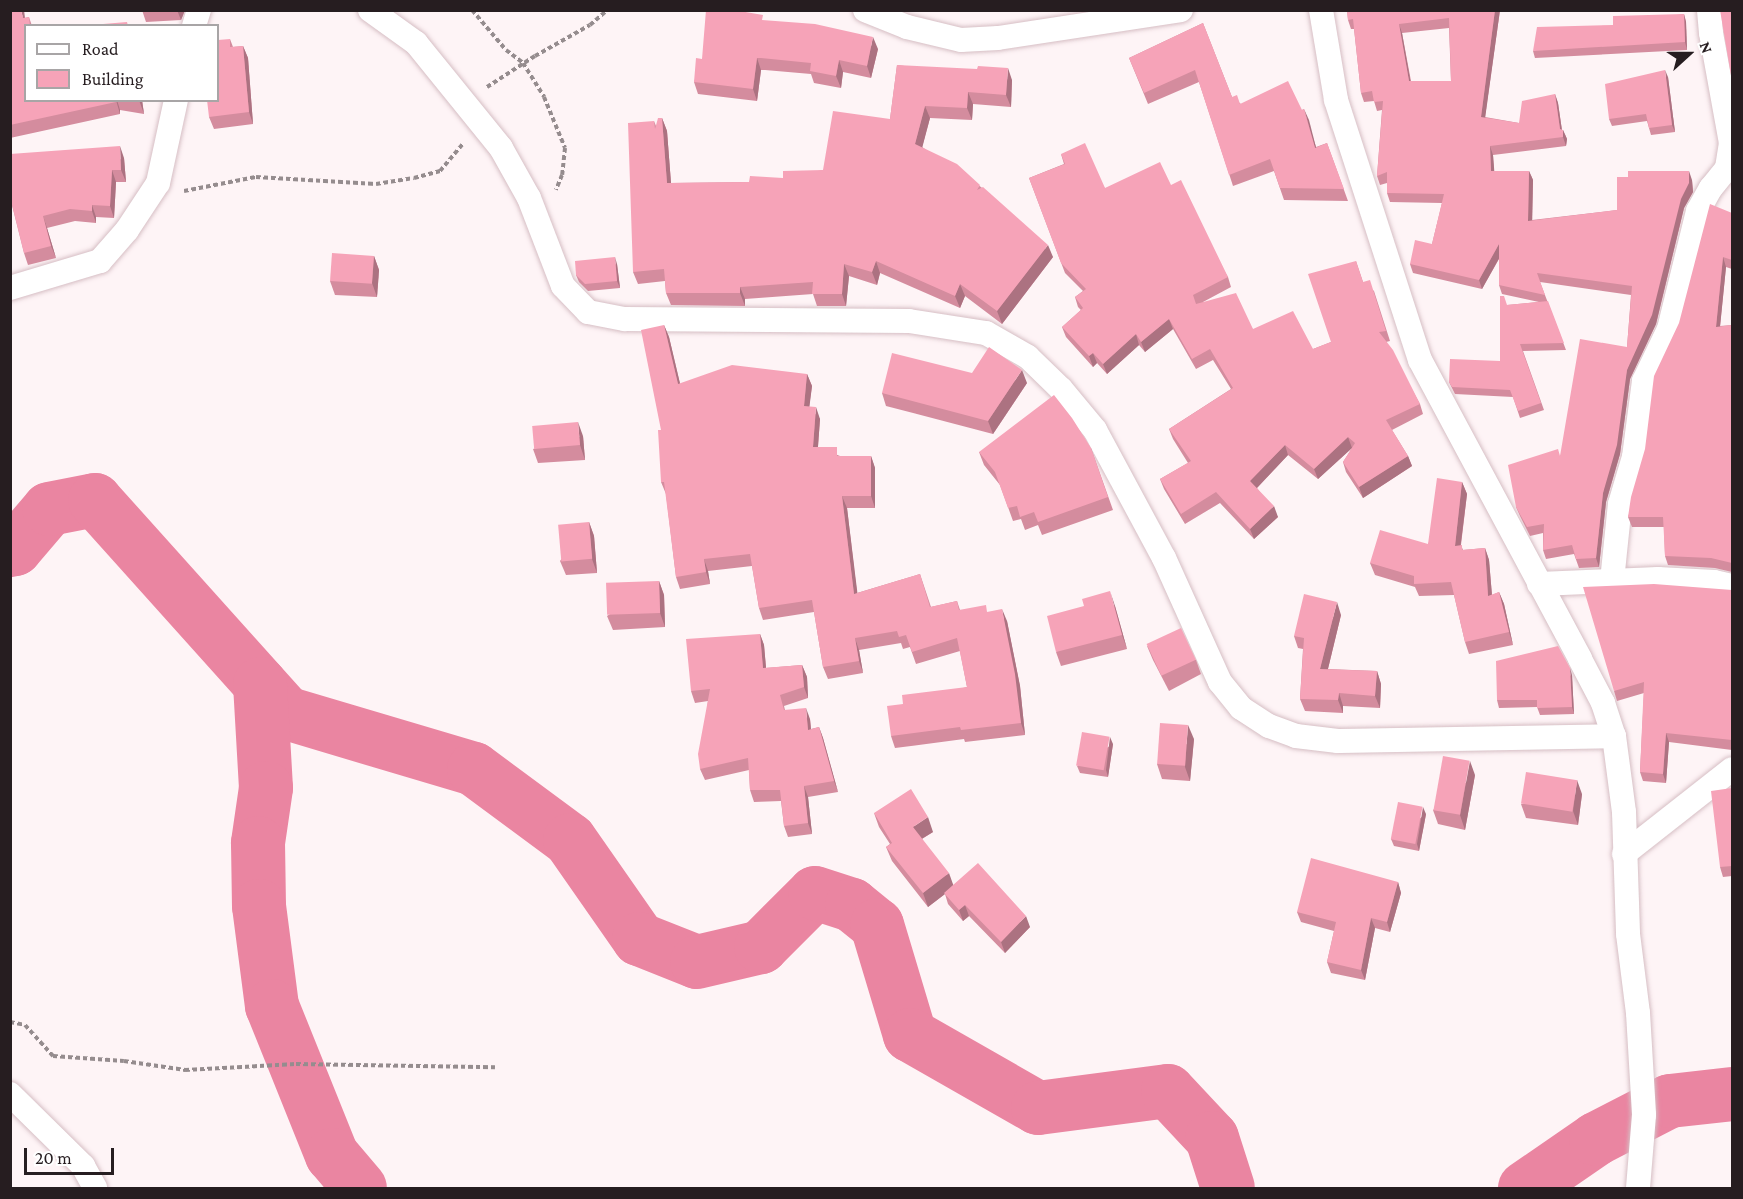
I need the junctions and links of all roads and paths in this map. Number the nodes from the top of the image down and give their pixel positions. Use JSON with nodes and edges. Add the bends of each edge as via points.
{"nodes":[{"id":1,"x":370,"y":10,"type":"edge"},
{"id":2,"x":472,"y":10,"type":"edge"},
{"id":3,"x":607,"y":10,"type":"edge"},
{"id":4,"x":865,"y":10,"type":"edge"},
{"id":5,"x":1181,"y":10,"type":"edge"},
{"id":6,"x":1321,"y":10,"type":"edge"},
{"id":7,"x":1709,"y":10,"type":"edge"},
{"id":8,"x":523,"y":63,"type":"junction"},
{"id":9,"x":176,"y":102,"type":"edge"},
{"id":10,"x":472,"y":111,"type":"junction"},
{"id":11,"x":150,"y":195,"type":"junction"},
{"id":12,"x":542,"y":231,"type":"junction"},
{"id":13,"x":10,"y":288,"type":"edge"},
{"id":14,"x":1612,"y":581,"type":"junction"},
{"id":15,"x":1539,"y":584,"type":"junction"},
{"id":16,"x":1732,"y":586,"type":"edge"},
{"id":17,"x":1614,"y":736,"type":"junction"},
{"id":18,"x":1732,"y":769,"type":"edge"},
{"id":19,"x":1624,"y":855,"type":"junction"},
{"id":20,"x":10,"y":1022,"type":"edge"},
{"id":21,"x":495,"y":1067,"type":"dead end"},
{"id":22,"x":10,"y":1094,"type":"edge"},
{"id":23,"x":95,"y":1188,"type":"edge"},
{"id":24,"x":1638,"y":1188,"type":"edge"}],
"edges":[{"from":1,"to":10,"type":"street","via":[[416,43]]},
{"from":2,"to":8,"type":"path","via":[[506,50]]},
{"from":3,"to":8,"type":"path","via":[[590,25]]},
{"from":4,"to":5,"type":"street","via":[[907,27],[961,40],[998,38]]},
{"from":6,"to":15,"type":"street","via":[[1336,100],[1420,360]]},
{"from":7,"to":14,"type":"street","via":[[1731,143],[1727,168],[1698,211],[1669,329],[1644,381],[1634,457],[1620,504]]},
{"from":8,"to":10,"type":"path","via":[[477,94]]},
{"from":8,"to":12,"type":"path","via":[[544,97],[565,148],[562,175]]},
{"from":9,"to":11,"type":"street","via":[[158,183]]},
{"from":10,"to":11,"type":"path","via":[[464,143],[440,171],[414,178],[376,184],[256,177]]},
{"from":10,"to":12,"type":"street","via":[[501,148]]},
{"from":11,"to":13,"type":"street","via":[[100,261]]},
{"from":12,"to":17,"type":"street","via":[[563,286],[588,312],[625,319],[909,321],[986,333],[1028,357],[1095,430],[1164,558],[1220,682],[1241,708],[1269,726],[1296,735],[1338,741]]},
{"from":14,"to":15,"type":"street"},
{"from":14,"to":16,"type":"street","via":[[1658,579]]},
{"from":15,"to":17,"type":"street","via":[[1598,694]]},
{"from":17,"to":19,"type":"street","via":[[1621,777]]},
{"from":18,"to":19,"type":"street"},
{"from":19,"to":24,"type":"street","via":[[1644,1115]]},
{"from":20,"to":21,"type":"path","via":[[25,1025],[53,1056],[184,1070],[296,1064]]},
{"from":22,"to":23,"type":"street","via":[[83,1166]]}]}
